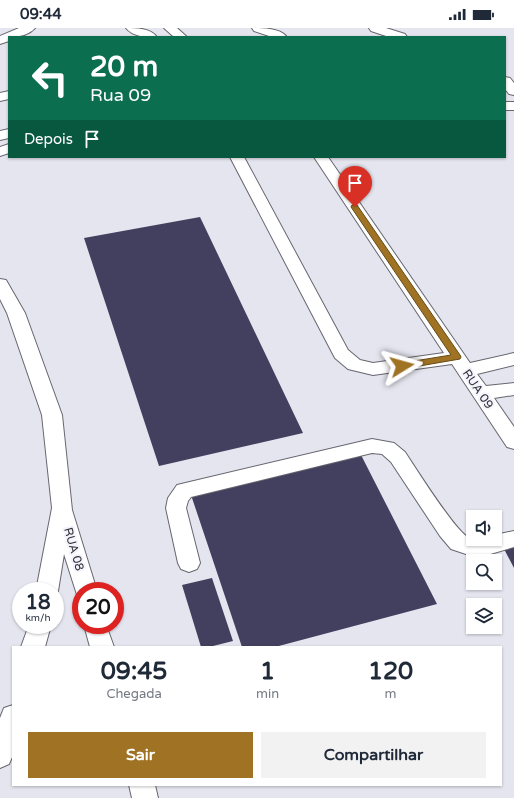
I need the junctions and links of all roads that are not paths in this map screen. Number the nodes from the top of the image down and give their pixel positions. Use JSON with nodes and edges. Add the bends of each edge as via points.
{"nodes":[{"id":1,"x":29,"y":28,"type":"edge"},
{"id":2,"x":132,"y":28,"type":"edge"},
{"id":3,"x":170,"y":28,"type":"edge"},
{"id":4,"x":258,"y":28,"type":"edge"},
{"id":5,"x":375,"y":28,"type":"edge"},
{"id":6,"x":10,"y":36,"type":"edge"},
{"id":7,"x":149,"y":36,"type":"edge"},
{"id":8,"x":180,"y":36,"type":"edge"},
{"id":9,"x":280,"y":36,"type":"dead end"},
{"id":10,"x":398,"y":36,"type":"edge"},
{"id":11,"x":506,"y":82,"type":"edge"},
{"id":12,"x":514,"y":91,"type":"edge"},
{"id":13,"x":238,"y":158,"type":"edge"},
{"id":14,"x":322,"y":158,"type":"edge"},
{"id":15,"x":0,"y":284,"type":"edge"},
{"id":16,"x":514,"y":359,"type":"edge"},
{"id":17,"x":461,"y":364,"type":"junction"},
{"id":18,"x":514,"y":388,"type":"edge"},
{"id":19,"x":481,"y":393,"type":"junction"},
{"id":20,"x":514,"y":442,"type":"edge"},
{"id":21,"x":62,"y":508,"type":"junction"},
{"id":22,"x":514,"y":540,"type":"edge"},
{"id":23,"x":190,"y":563,"type":"dead end"},
{"id":24,"x":49,"y":582,"type":"edge"},
{"id":25,"x":83,"y":582,"type":"edge"},
{"id":26,"x":37,"y":634,"type":"edge"},
{"id":27,"x":98,"y":634,"type":"edge"},
{"id":28,"x":33,"y":646,"type":"edge"},
{"id":29,"x":102,"y":646,"type":"edge"},
{"id":30,"x":12,"y":719,"type":"edge"},
{"id":31,"x":0,"y":756,"type":"edge"},
{"id":32,"x":142,"y":786,"type":"edge"},
{"id":33,"x":145,"y":798,"type":"edge"}],
"edges":[{"from":1,"to":6,"type":"street"},
{"from":2,"to":7,"type":"street"},
{"from":3,"to":8,"type":"street"},
{"from":4,"to":9,"type":"street"},
{"from":5,"to":10,"type":"street"},
{"from":11,"to":12,"type":"street"},
{"from":13,"to":17,"type":"street","via":[[341,354],[354,365],[373,369]]},
{"from":14,"to":17,"type":"street","name":"RUA 09"},
{"from":15,"to":21,"type":"street","via":[[16,313],[52,415]]},
{"from":16,"to":17,"type":"street"},
{"from":17,"to":19,"type":"street","name":"RUA 09"},
{"from":18,"to":19,"type":"street"},
{"from":19,"to":20,"type":"street","name":"RUA 09"},
{"from":21,"to":24,"type":"street"},
{"from":21,"to":25,"type":"street","name":"RUA 08"},
{"from":22,"to":23,"type":"street","via":[[472,547],[458,543],[398,457],[387,448],[372,446],[184,491],[178,498],[176,508]]},
{"from":26,"to":28,"type":"street"},
{"from":27,"to":29,"type":"street"},
{"from":30,"to":31,"type":"street"},
{"from":32,"to":33,"type":"street"}]}
